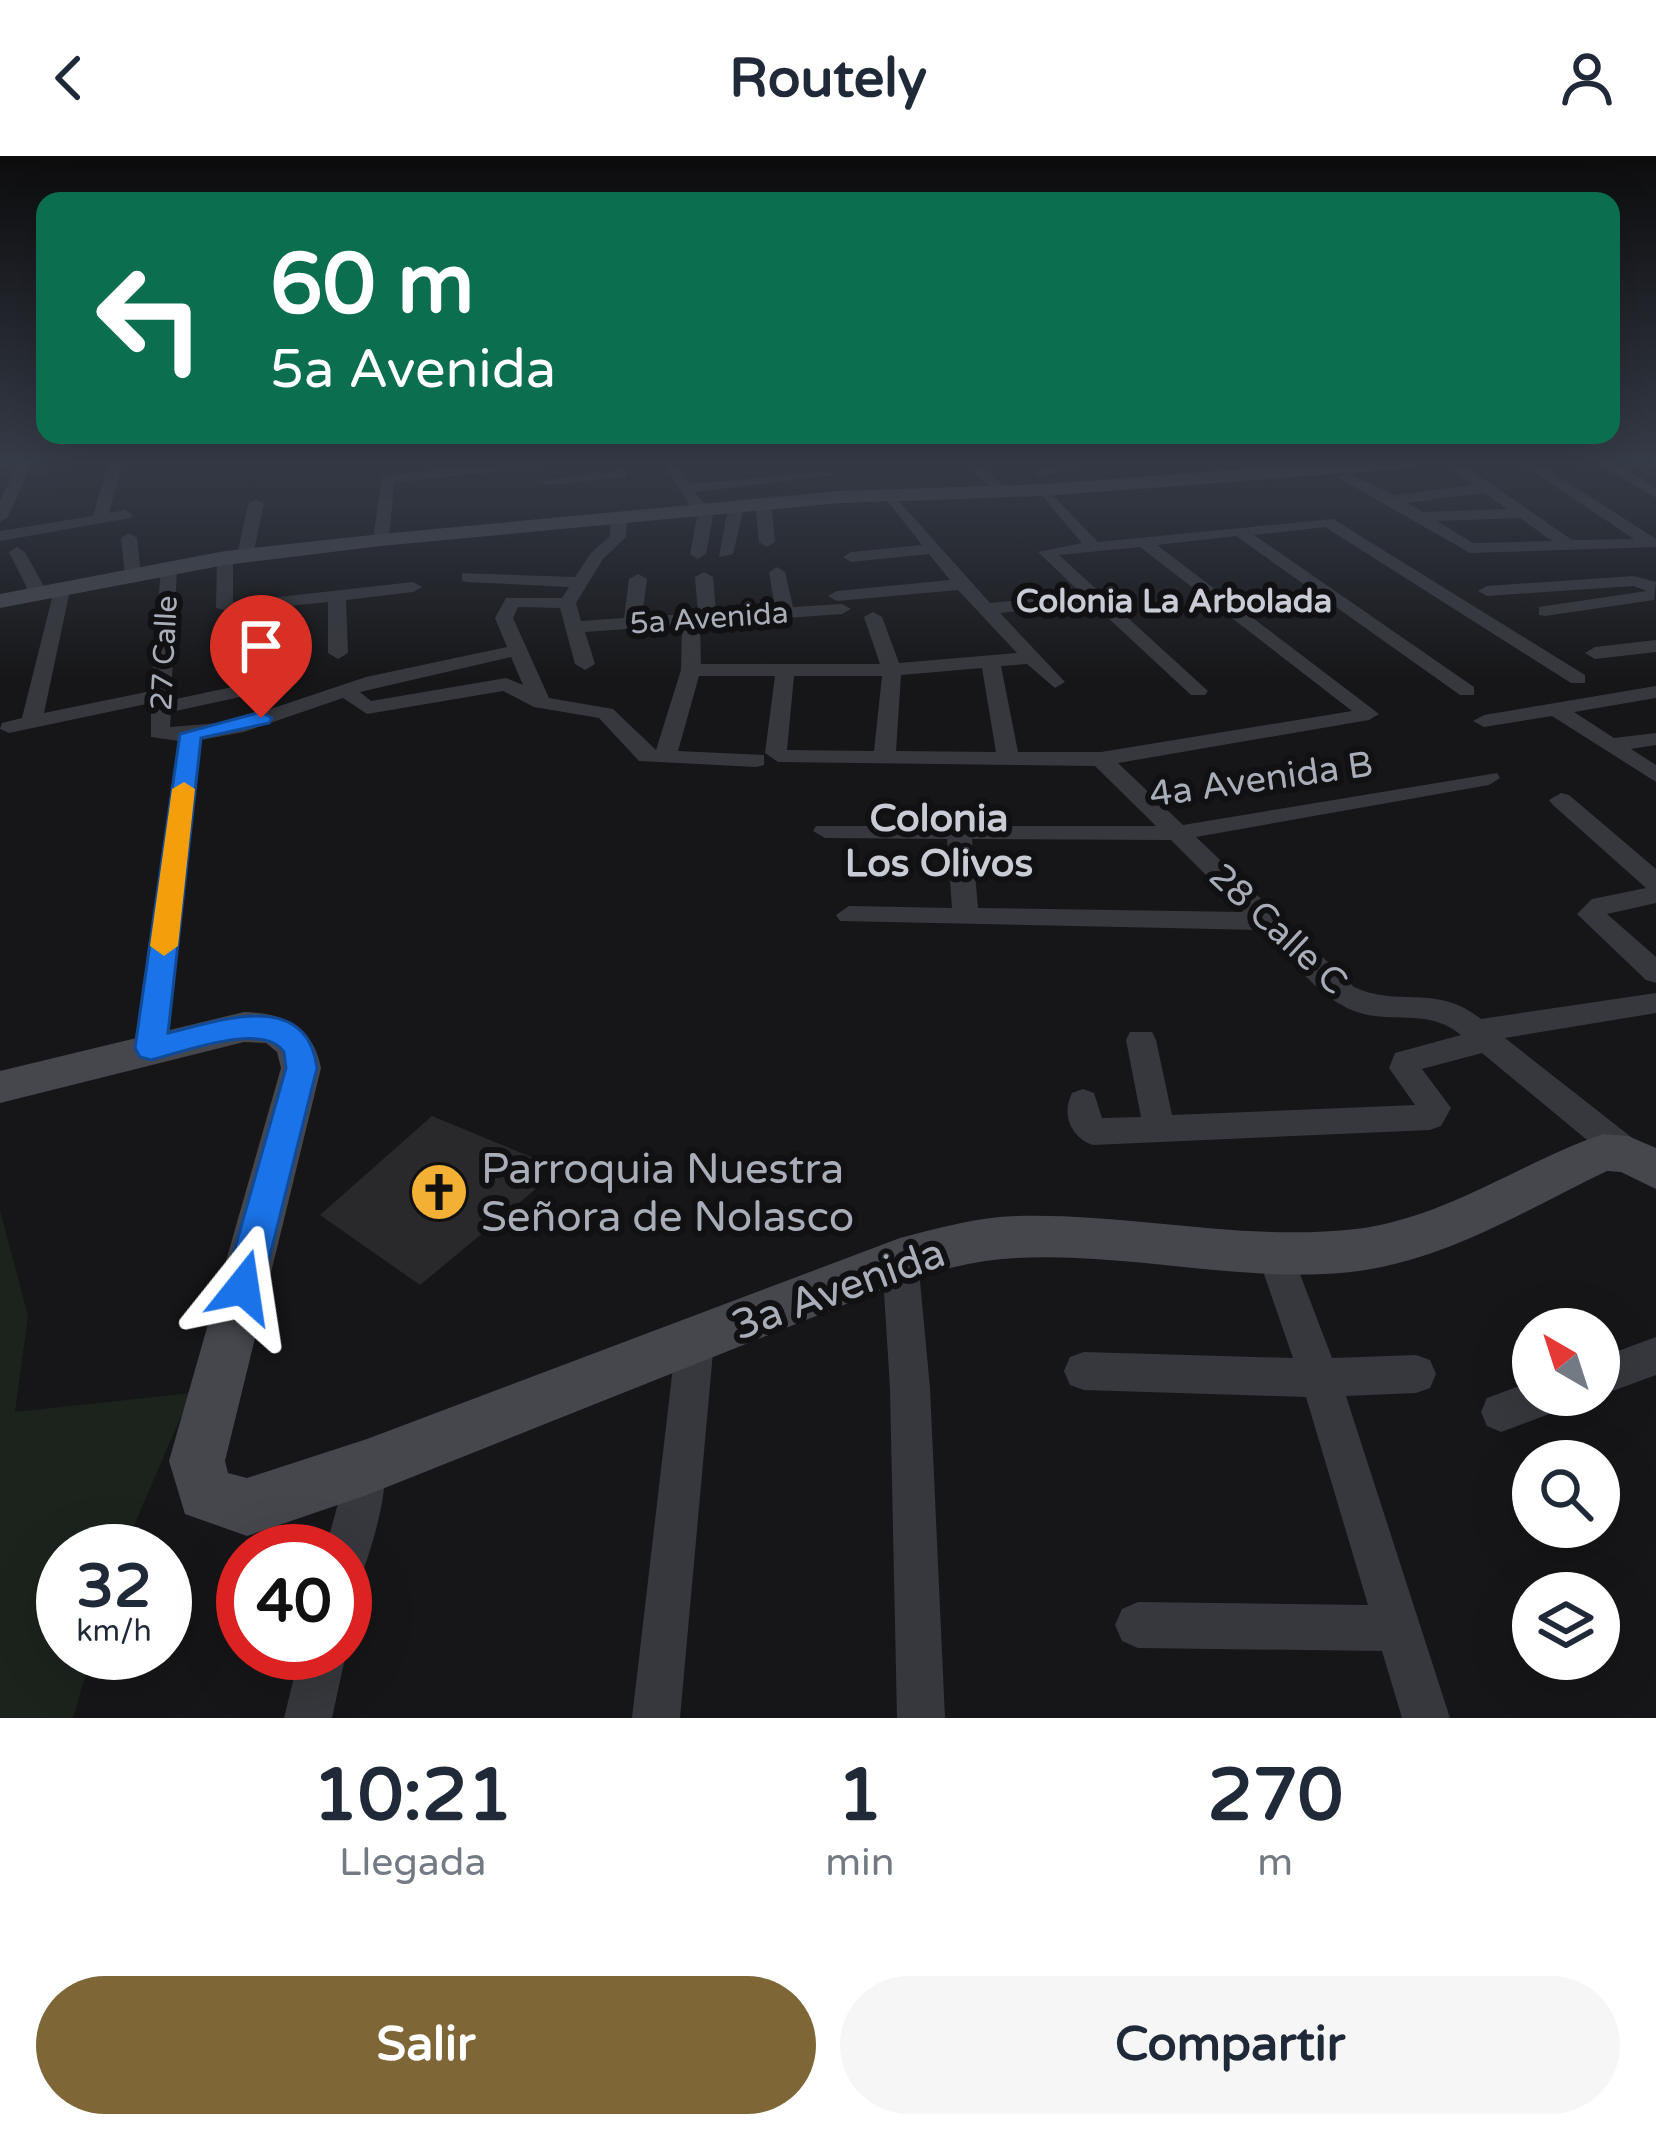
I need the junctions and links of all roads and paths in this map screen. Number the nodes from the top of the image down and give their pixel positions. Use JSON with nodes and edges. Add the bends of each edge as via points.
{"nodes":[{"id":1,"x":244,"y":535,"type":"edge"},
{"id":2,"x":381,"y":535,"type":"edge"},
{"id":3,"x":436,"y":535,"type":"edge"},
{"id":4,"x":618,"y":535,"type":"edge"},
{"id":5,"x":702,"y":535,"type":"edge"},
{"id":6,"x":729,"y":535,"type":"edge"},
{"id":7,"x":765,"y":535,"type":"edge"},
{"id":8,"x":921,"y":535,"type":"edge"},
{"id":9,"x":1085,"y":535,"type":"edge"},
{"id":10,"x":1211,"y":535,"type":"edge"},
{"id":11,"x":1243,"y":535,"type":"edge"},
{"id":12,"x":1349,"y":535,"type":"edge"},
{"id":13,"x":1450,"y":535,"type":"edge"},
{"id":14,"x":1555,"y":535,"type":"edge"},
{"id":15,"x":129,"y":538,"type":"dead end"},
{"id":16,"x":381,"y":540,"type":"junction"},
{"id":17,"x":766,"y":542,"type":"dead end"},
{"id":18,"x":1142,"y":542,"type":"junction"},
{"id":19,"x":1654,"y":544,"type":"edge"},
{"id":20,"x":1094,"y":546,"type":"junction"},
{"id":21,"x":1570,"y":546,"type":"junction"},
{"id":22,"x":932,"y":549,"type":"junction"},
{"id":23,"x":17,"y":552,"type":"dead end"},
{"id":24,"x":698,"y":554,"type":"dead end"},
{"id":25,"x":725,"y":554,"type":"dead end"},
{"id":26,"x":235,"y":557,"type":"junction"},
{"id":27,"x":851,"y":557,"type":"dead end"},
{"id":28,"x":169,"y":568,"type":"junction"},
{"id":29,"x":777,"y":572,"type":"dead end"},
{"id":30,"x":133,"y":575,"type":"junction"},
{"id":31,"x":468,"y":577,"type":"dead end"},
{"id":32,"x":704,"y":577,"type":"dead end"},
{"id":33,"x":638,"y":580,"type":"dead end"},
{"id":34,"x":578,"y":582,"type":"junction"},
{"id":35,"x":962,"y":584,"type":"junction"},
{"id":36,"x":413,"y":587,"type":"dead end"},
{"id":37,"x":1652,"y":588,"type":"edge"},
{"id":38,"x":1487,"y":591,"type":"dead end"},
{"id":39,"x":50,"y":592,"type":"junction"},
{"id":40,"x":338,"y":595,"type":"junction"},
{"id":41,"x":1093,"y":598,"type":"junction"},
{"id":42,"x":0,"y":601,"type":"edge"},
{"id":43,"x":567,"y":603,"type":"junction"},
{"id":44,"x":986,"y":609,"type":"junction"},
{"id":45,"x":1545,"y":611,"type":"dead end"},
{"id":46,"x":785,"y":612,"type":"junction"},
{"id":47,"x":873,"y":616,"type":"dead end"},
{"id":48,"x":699,"y":618,"type":"junction"},
{"id":49,"x":632,"y":623,"type":"junction"},
{"id":50,"x":575,"y":628,"type":"junction"},
{"id":51,"x":1656,"y":646,"type":"edge"},
{"id":52,"x":518,"y":650,"type":"junction"},
{"id":53,"x":338,"y":653,"type":"dead end"},
{"id":54,"x":1595,"y":653,"type":"dead end"},
{"id":55,"x":1032,"y":658,"type":"junction"},
{"id":56,"x":585,"y":664,"type":"dead end"},
{"id":57,"x":991,"y":665,"type":"junction"},
{"id":58,"x":691,"y":670,"type":"junction"},
{"id":59,"x":785,"y":670,"type":"junction"},
{"id":60,"x":892,"y":670,"type":"junction"},
{"id":61,"x":1578,"y":679,"type":"dead end"},
{"id":62,"x":1055,"y":682,"type":"dead end"},
{"id":63,"x":346,"y":690,"type":"junction"},
{"id":64,"x":1198,"y":691,"type":"dead end"},
{"id":65,"x":1467,"y":691,"type":"dead end"},
{"id":66,"x":242,"y":692,"type":"dead end"},
{"id":67,"x":1656,"y":692,"type":"edge"},
{"id":68,"x":160,"y":702,"type":"junction"},
{"id":69,"x":541,"y":703,"type":"junction"},
{"id":70,"x":1557,"y":710,"type":"junction"},
{"id":71,"x":1484,"y":721,"type":"dead end"},
{"id":72,"x":178,"y":734,"type":"junction"},
{"id":73,"x":1656,"y":740,"type":"edge"},
{"id":74,"x":1610,"y":745,"type":"junction"},
{"id":75,"x":665,"y":757,"type":"junction"},
{"id":76,"x":884,"y":758,"type":"junction"},
{"id":77,"x":1008,"y":758,"type":"junction"},
{"id":78,"x":1101,"y":759,"type":"junction"},
{"id":79,"x":756,"y":760,"type":"dead end"},
{"id":80,"x":1656,"y":775,"type":"edge"},
{"id":81,"x":1489,"y":778,"type":"dead end"},
{"id":82,"x":1561,"y":800,"type":"dead end"},
{"id":83,"x":825,"y":831,"type":"dead end"},
{"id":84,"x":959,"y":832,"type":"junction"},
{"id":85,"x":1180,"y":833,"type":"junction"},
{"id":86,"x":1656,"y":883,"type":"edge"},
{"id":87,"x":1656,"y":895,"type":"edge"},
{"id":88,"x":849,"y":915,"type":"dead end"},
{"id":89,"x":967,"y":916,"type":"junction"},
{"id":90,"x":1270,"y":921,"type":"junction"},
{"id":91,"x":1656,"y":974,"type":"edge"},
{"id":92,"x":1656,"y":1004,"type":"edge"},
{"id":93,"x":1482,"y":1035,"type":"junction"},
{"id":94,"x":1141,"y":1040,"type":"dead end"},
{"id":95,"x":151,"y":1048,"type":"junction"},
{"id":96,"x":0,"y":1087,"type":"edge"},
{"id":97,"x":1083,"y":1102,"type":"dead end"},
{"id":98,"x":1159,"y":1129,"type":"junction"},
{"id":99,"x":1642,"y":1162,"type":"edge"},
{"id":100,"x":1274,"y":1251,"type":"junction"},
{"id":101,"x":900,"y":1260,"type":"junction"},
{"id":102,"x":695,"y":1341,"type":"junction"},
{"id":103,"x":1656,"y":1356,"type":"edge"},
{"id":104,"x":1620,"y":1369,"type":"edge"},
{"id":105,"x":1084,"y":1371,"type":"dead end"},
{"id":106,"x":1416,"y":1374,"type":"dead end"},
{"id":107,"x":1320,"y":1378,"type":"junction"},
{"id":108,"x":1512,"y":1408,"type":"edge"},
{"id":109,"x":1501,"y":1412,"type":"dead end"},
{"id":110,"x":367,"y":1467,"type":"junction"},
{"id":111,"x":354,"y":1524,"type":"edge"},
{"id":112,"x":1138,"y":1624,"type":"dead end"},
{"id":113,"x":1401,"y":1628,"type":"junction"},
{"id":114,"x":317,"y":1680,"type":"edge"},
{"id":115,"x":308,"y":1718,"type":"edge"},
{"id":116,"x":656,"y":1718,"type":"edge"},
{"id":117,"x":921,"y":1718,"type":"edge"},
{"id":118,"x":1426,"y":1718,"type":"edge"}],
"edges":[{"from":1,"to":26,"type":"street"},
{"from":2,"to":16,"type":"street"},
{"from":3,"to":16,"type":"street"},
{"from":4,"to":34,"type":"street"},
{"from":5,"to":24,"type":"street"},
{"from":6,"to":25,"type":"street"},
{"from":7,"to":17,"type":"street"},
{"from":8,"to":22,"type":"street"},
{"from":9,"to":20,"type":"street"},
{"from":10,"to":18,"type":"street"},
{"from":11,"to":65,"type":"street"},
{"from":12,"to":61,"type":"street"},
{"from":13,"to":21,"type":"street","via":[[1470,548]]},
{"from":14,"to":21,"type":"street"},
{"from":15,"to":30,"type":"street","name":"27 Calle"},
{"from":16,"to":26,"type":"street"},
{"from":18,"to":20,"type":"street"},
{"from":18,"to":78,"type":"street","via":[[1369,714]]},
{"from":19,"to":21,"type":"street"},
{"from":20,"to":41,"type":"street","via":[[1046,555]]},
{"from":22,"to":27,"type":"street"},
{"from":22,"to":35,"type":"street"},
{"from":23,"to":39,"type":"street"},
{"from":26,"to":28,"type":"street"},
{"from":26,"to":40,"type":"street","via":[[222,604]]},
{"from":28,"to":30,"type":"street"},
{"from":28,"to":68,"type":"street","name":"27 Calle"},
{"from":29,"to":46,"type":"street"},
{"from":30,"to":39,"type":"street"},
{"from":31,"to":34,"type":"street"},
{"from":32,"to":48,"type":"street"},
{"from":33,"to":49,"type":"street"},
{"from":34,"to":43,"type":"street"},
{"from":35,"to":44,"type":"street"},
{"from":35,"to":46,"type":"street","name":"5a Avenida"},
{"from":36,"to":40,"type":"street"},
{"from":37,"to":38,"type":"street"},
{"from":37,"to":45,"type":"street"},
{"from":39,"to":42,"type":"street"},
{"from":39,"to":68,"type":"street","via":[[20,725]]},
{"from":40,"to":53,"type":"street"},
{"from":41,"to":44,"type":"street"},
{"from":41,"to":64,"type":"street"},
{"from":43,"to":50,"type":"street"},
{"from":43,"to":52,"type":"street","via":[[514,602],[504,621]]},
{"from":44,"to":55,"type":"street"},
{"from":46,"to":48,"type":"street","name":"5a Avenida"},
{"from":47,"to":60,"type":"street"},
{"from":48,"to":49,"type":"street","name":"5a Avenida"},
{"from":48,"to":58,"type":"street"},
{"from":49,"to":50,"type":"street","name":"5a Avenida"},
{"from":50,"to":56,"type":"street"},
{"from":51,"to":54,"type":"street"},
{"from":52,"to":63,"type":"street"},
{"from":52,"to":69,"type":"street"},
{"from":55,"to":57,"type":"street"},
{"from":55,"to":62,"type":"street"},
{"from":57,"to":60,"type":"street"},
{"from":57,"to":77,"type":"street"},
{"from":58,"to":59,"type":"street"},
{"from":58,"to":75,"type":"street"},
{"from":59,"to":60,"type":"street"},
{"from":59,"to":76,"type":"street","via":[[776,753]]},
{"from":60,"to":76,"type":"street"},
{"from":63,"to":69,"type":"street","via":[[362,708],[506,684]]},
{"from":63,"to":72,"type":"street","via":[[296,710]]},
{"from":66,"to":68,"type":"street"},
{"from":67,"to":70,"type":"street"},
{"from":68,"to":72,"type":"street","name":"27 Calle","via":[[160,732]]},
{"from":69,"to":75,"type":"street","via":[[606,713],[642,752]]},
{"from":70,"to":71,"type":"street"},
{"from":70,"to":74,"type":"street"},
{"from":72,"to":95,"type":"street","name":"27 Calle"},
{"from":73,"to":74,"type":"street"},
{"from":74,"to":80,"type":"street"},
{"from":75,"to":79,"type":"street"},
{"from":76,"to":77,"type":"street"},
{"from":77,"to":78,"type":"street"},
{"from":78,"to":85,"type":"street","name":"28 Calle C"},
{"from":81,"to":85,"type":"street","name":"4a Avenida B"},
{"from":82,"to":86,"type":"street"},
{"from":83,"to":84,"type":"street","name":"4a Avenida B"},
{"from":84,"to":85,"type":"street","name":"4a Avenida B"},
{"from":84,"to":89,"type":"street"},
{"from":85,"to":90,"type":"street","name":"28 Calle C"},
{"from":87,"to":91,"type":"street","via":[[1590,914]]},
{"from":88,"to":89,"type":"street"},
{"from":89,"to":90,"type":"street"},
{"from":90,"to":93,"type":"street","name":"28 Calle C","via":[[1343,994],[1363,1003],[1439,1006]]},
{"from":92,"to":93,"type":"street"},
{"from":93,"to":98,"type":"street","via":[[1406,1061],[1435,1108],[1430,1117]]},
{"from":93,"to":99,"type":"street","name":"28 Calle C"},
{"from":94,"to":98,"type":"street"},
{"from":95,"to":96,"type":"street"},
{"from":95,"to":110,"type":"street","name":"3a Avenida","via":[[271,1027],[299,1051],[301,1068],[196,1461],[205,1494],[247,1507]]},
{"from":97,"to":98,"type":"street","via":[[1094,1132]]},
{"from":99,"to":100,"type":"street","name":"3a Avenida","via":[[1603,1152],[1442,1228],[1360,1249]]},
{"from":100,"to":101,"type":"street","name":"3a Avenida","via":[[1019,1236]]},
{"from":100,"to":107,"type":"street"},
{"from":101,"to":102,"type":"street","name":"3a Avenida"},
{"from":101,"to":117,"type":"street"},
{"from":102,"to":110,"type":"street","name":"3a Avenida"},
{"from":102,"to":116,"type":"street"},
{"from":103,"to":104,"type":"street"},
{"from":105,"to":107,"type":"street"},
{"from":106,"to":107,"type":"street"},
{"from":107,"to":113,"type":"street"},
{"from":108,"to":109,"type":"street"},
{"from":110,"to":111,"type":"street"},
{"from":112,"to":113,"type":"street"},
{"from":113,"to":118,"type":"street"},
{"from":114,"to":115,"type":"street"}]}
